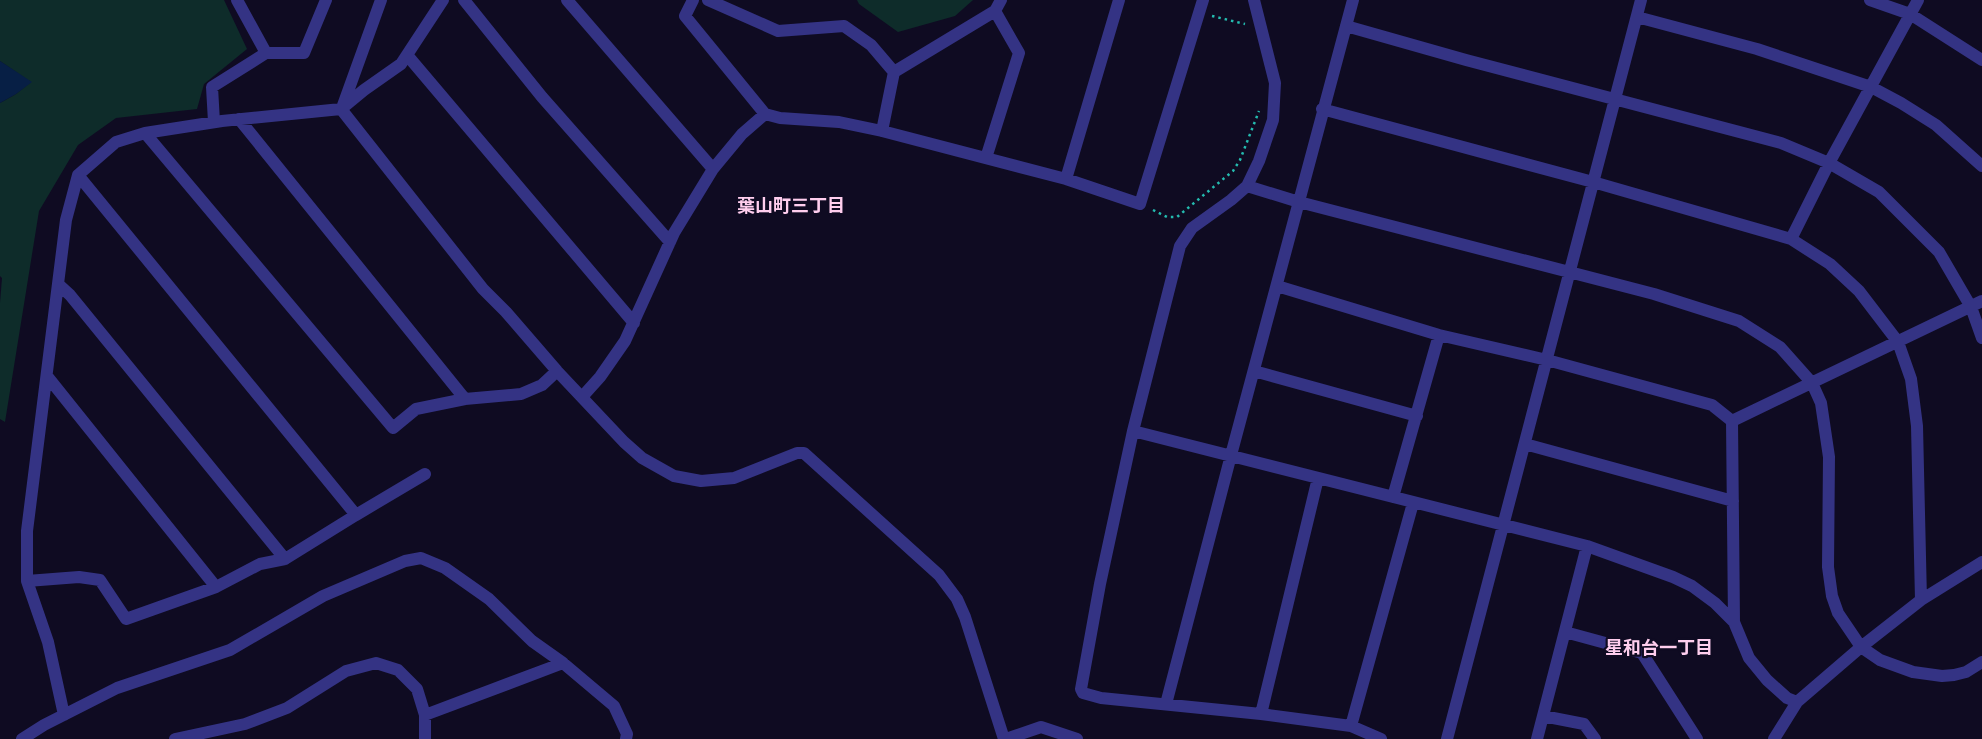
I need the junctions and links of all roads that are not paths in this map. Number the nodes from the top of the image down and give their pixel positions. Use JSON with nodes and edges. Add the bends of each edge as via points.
{"nodes":[{"id":1,"x":237,"y":0,"type":"edge"},
{"id":2,"x":326,"y":0,"type":"edge"},
{"id":3,"x":381,"y":0,"type":"edge"},
{"id":4,"x":443,"y":0,"type":"edge"},
{"id":5,"x":464,"y":0,"type":"edge"},
{"id":6,"x":567,"y":0,"type":"edge"},
{"id":7,"x":693,"y":0,"type":"edge"},
{"id":8,"x":708,"y":0,"type":"edge"},
{"id":9,"x":1119,"y":0,"type":"edge"},
{"id":10,"x":1254,"y":0,"type":"edge"},
{"id":11,"x":1353,"y":0,"type":"edge"},
{"id":12,"x":1641,"y":0,"type":"edge"},
{"id":13,"x":1870,"y":0,"type":"edge"},
{"id":14,"x":1918,"y":0,"type":"edge"},
{"id":15,"x":998,"y":5,"type":"edge"},
{"id":16,"x":1201,"y":6,"type":"edge"},
{"id":17,"x":1910,"y":14,"type":"junction"},
{"id":18,"x":1637,"y":17,"type":"junction"},
{"id":19,"x":1346,"y":26,"type":"junction"},
{"id":20,"x":266,"y":53,"type":"junction"},
{"id":21,"x":1980,"y":54,"type":"edge"},
{"id":22,"x":407,"y":55,"type":"junction"},
{"id":23,"x":894,"y":72,"type":"junction"},
{"id":24,"x":1871,"y":87,"type":"junction"},
{"id":25,"x":1615,"y":98,"type":"junction"},
{"id":26,"x":1322,"y":108,"type":"junction"},
{"id":27,"x":341,"y":110,"type":"junction"},
{"id":28,"x":765,"y":114,"type":"junction"},
{"id":29,"x":239,"y":119,"type":"junction"},
{"id":30,"x":214,"y":122,"type":"junction"},
{"id":31,"x":882,"y":131,"type":"junction"},
{"id":32,"x":145,"y":133,"type":"junction"},
{"id":33,"x":986,"y":158,"type":"junction"},
{"id":34,"x":1829,"y":163,"type":"junction"},
{"id":35,"x":1982,"y":166,"type":"edge"},
{"id":36,"x":713,"y":169,"type":"junction"},
{"id":37,"x":78,"y":175,"type":"junction"},
{"id":38,"x":1066,"y":179,"type":"junction"},
{"id":39,"x":1594,"y":182,"type":"junction"},
{"id":40,"x":1247,"y":186,"type":"junction"},
{"id":41,"x":1300,"y":202,"type":"junction"},
{"id":42,"x":1791,"y":239,"type":"junction"},
{"id":43,"x":670,"y":242,"type":"junction"},
{"id":44,"x":1570,"y":272,"type":"junction"},
{"id":45,"x":58,"y":284,"type":"junction"},
{"id":46,"x":1277,"y":286,"type":"junction"},
{"id":47,"x":1976,"y":304,"type":"edge"},
{"id":48,"x":634,"y":323,"type":"junction"},
{"id":49,"x":1439,"y":335,"type":"junction"},
{"id":50,"x":1982,"y":338,"type":"edge"},
{"id":51,"x":1898,"y":342,"type":"junction"},
{"id":52,"x":1547,"y":360,"type":"junction"},
{"id":53,"x":557,"y":371,"type":"junction"},
{"id":54,"x":1254,"y":371,"type":"junction"},
{"id":55,"x":47,"y":376,"type":"junction"},
{"id":56,"x":1812,"y":383,"type":"junction"},
{"id":57,"x":582,"y":397,"type":"junction"},
{"id":58,"x":465,"y":399,"type":"junction"},
{"id":59,"x":1416,"y":416,"type":"junction"},
{"id":60,"x":1732,"y":421,"type":"junction"},
{"id":61,"x":1133,"y":431,"type":"junction"},
{"id":62,"x":1525,"y":444,"type":"junction"},
{"id":63,"x":1231,"y":456,"type":"junction"},
{"id":64,"x":425,"y":474,"type":"dead end"},
{"id":65,"x":1318,"y":478,"type":"junction"},
{"id":66,"x":1393,"y":497,"type":"junction"},
{"id":67,"x":1732,"y":501,"type":"junction"},
{"id":68,"x":1413,"y":503,"type":"junction"},
{"id":69,"x":356,"y":515,"type":"junction"},
{"id":70,"x":1503,"y":525,"type":"junction"},
{"id":71,"x":1587,"y":546,"type":"junction"},
{"id":72,"x":285,"y":559,"type":"junction"},
{"id":73,"x":1982,"y":562,"type":"edge"},
{"id":74,"x":27,"y":581,"type":"junction"},
{"id":75,"x":216,"y":587,"type":"junction"},
{"id":76,"x":1921,"y":600,"type":"junction"},
{"id":77,"x":1734,"y":622,"type":"junction"},
{"id":78,"x":1565,"y":632,"type":"junction"},
{"id":79,"x":1860,"y":647,"type":"junction"},
{"id":80,"x":1982,"y":662,"type":"edge"},
{"id":81,"x":563,"y":663,"type":"junction"},
{"id":82,"x":1797,"y":702,"type":"junction"},
{"id":83,"x":1166,"y":704,"type":"junction"},
{"id":84,"x":1261,"y":714,"type":"junction"},
{"id":85,"x":64,"y":715,"type":"junction"},
{"id":86,"x":425,"y":715,"type":"junction"},
{"id":87,"x":1543,"y":716,"type":"junction"},
{"id":88,"x":1351,"y":726,"type":"junction"},
{"id":89,"x":22,"y":739,"type":"edge"},
{"id":90,"x":175,"y":739,"type":"edge"},
{"id":91,"x":425,"y":739,"type":"edge"},
{"id":92,"x":626,"y":739,"type":"edge"},
{"id":93,"x":1005,"y":739,"type":"edge"},
{"id":94,"x":1077,"y":739,"type":"edge"},
{"id":95,"x":1381,"y":739,"type":"edge"},
{"id":96,"x":1447,"y":739,"type":"edge"},
{"id":97,"x":1537,"y":739,"type":"edge"},
{"id":98,"x":1595,"y":739,"type":"edge"},
{"id":99,"x":1698,"y":739,"type":"edge"},
{"id":100,"x":1774,"y":739,"type":"edge"}],
"edges":[{"from":1,"to":20,"type":"street"},
{"from":2,"to":20,"type":"street","via":[[304,53]]},
{"from":3,"to":27,"type":"street"},
{"from":4,"to":22,"type":"street"},
{"from":5,"to":43,"type":"street","via":[[542,98]]},
{"from":6,"to":36,"type":"street"},
{"from":7,"to":28,"type":"street","via":[[685,16]]},
{"from":8,"to":23,"type":"street","via":[[778,31],[844,26],[871,45]]},
{"from":9,"to":38,"type":"street"},
{"from":10,"to":40,"type":"street","via":[[1275,83],[1273,120]]},
{"from":11,"to":19,"type":"street"},
{"from":12,"to":18,"type":"street"},
{"from":13,"to":17,"type":"street"},
{"from":14,"to":17,"type":"street"},
{"from":15,"to":23,"type":"street"},
{"from":15,"to":33,"type":"street","via":[[1019,53]]},
{"from":16,"to":38,"type":"street","via":[[1140,204]]},
{"from":17,"to":21,"type":"street"},
{"from":17,"to":24,"type":"street"},
{"from":18,"to":24,"type":"street","via":[[1757,49]]},
{"from":18,"to":25,"type":"street"},
{"from":19,"to":25,"type":"street"},
{"from":19,"to":26,"type":"street"},
{"from":20,"to":30,"type":"street","via":[[212,87]]},
{"from":22,"to":27,"type":"street","via":[[401,64]]},
{"from":22,"to":48,"type":"street"},
{"from":23,"to":31,"type":"street"},
{"from":24,"to":34,"type":"street"},
{"from":24,"to":35,"type":"street","via":[[1936,125]]},
{"from":25,"to":34,"type":"street","via":[[1782,143]]},
{"from":25,"to":39,"type":"street"},
{"from":26,"to":39,"type":"street"},
{"from":26,"to":41,"type":"street"},
{"from":27,"to":29,"type":"street"},
{"from":27,"to":53,"type":"street","via":[[483,290]]},
{"from":28,"to":31,"type":"street","via":[[839,122]]},
{"from":28,"to":36,"type":"street","via":[[742,134]]},
{"from":29,"to":30,"type":"street"},
{"from":29,"to":58,"type":"street"},
{"from":30,"to":32,"type":"street"},
{"from":31,"to":33,"type":"street"},
{"from":32,"to":37,"type":"street","via":[[116,142]]},
{"from":32,"to":58,"type":"street","via":[[393,428],[416,409]]},
{"from":33,"to":38,"type":"street"},
{"from":34,"to":42,"type":"street"},
{"from":34,"to":47,"type":"street","via":[[1880,192],[1939,252]]},
{"from":36,"to":43,"type":"street"},
{"from":37,"to":45,"type":"street","via":[[66,220]]},
{"from":37,"to":69,"type":"street"},
{"from":39,"to":42,"type":"street"},
{"from":39,"to":44,"type":"street"},
{"from":40,"to":41,"type":"street"},
{"from":40,"to":61,"type":"street","via":[[1192,228],[1180,246]]},
{"from":41,"to":44,"type":"street"},
{"from":41,"to":46,"type":"street"},
{"from":42,"to":51,"type":"street","via":[[1830,264],[1859,291]]},
{"from":43,"to":48,"type":"street"},
{"from":44,"to":52,"type":"street"},
{"from":44,"to":56,"type":"street","via":[[1740,321],[1780,347]]},
{"from":45,"to":55,"type":"street"},
{"from":45,"to":72,"type":"street"},
{"from":46,"to":49,"type":"street"},
{"from":46,"to":54,"type":"street"},
{"from":47,"to":50,"type":"street"},
{"from":47,"to":51,"type":"street"},
{"from":48,"to":57,"type":"street","via":[[619,352]]},
{"from":49,"to":52,"type":"street"},
{"from":49,"to":59,"type":"street"},
{"from":51,"to":56,"type":"street"},
{"from":51,"to":76,"type":"street","via":[[1911,379],[1917,426]]},
{"from":52,"to":60,"type":"street","via":[[1712,406]]},
{"from":52,"to":62,"type":"street"},
{"from":53,"to":57,"type":"street"},
{"from":53,"to":58,"type":"street","via":[[542,385],[521,394]]},
{"from":54,"to":59,"type":"street"},
{"from":54,"to":63,"type":"street"},
{"from":55,"to":74,"type":"street","via":[[27,531]]},
{"from":55,"to":75,"type":"street"},
{"from":56,"to":60,"type":"street"},
{"from":56,"to":79,"type":"street","via":[[1820,404],[1829,457],[1828,567],[1832,596]]},
{"from":57,"to":93,"type":"street","via":[[642,458],[674,476],[701,482],[734,478],[797,453],[810,457],[939,575],[957,599]]},
{"from":59,"to":66,"type":"street"},
{"from":60,"to":67,"type":"street"},
{"from":61,"to":63,"type":"street"},
{"from":61,"to":83,"type":"street","via":[[1081,689],[1087,695]]},
{"from":62,"to":67,"type":"street"},
{"from":62,"to":70,"type":"street"},
{"from":63,"to":65,"type":"street"},
{"from":63,"to":83,"type":"street"},
{"from":64,"to":69,"type":"street"},
{"from":65,"to":66,"type":"street"},
{"from":65,"to":84,"type":"street"},
{"from":66,"to":68,"type":"street"},
{"from":67,"to":77,"type":"street"},
{"from":68,"to":70,"type":"street"},
{"from":68,"to":88,"type":"street"},
{"from":69,"to":72,"type":"street"},
{"from":70,"to":71,"type":"street"},
{"from":70,"to":96,"type":"street"},
{"from":71,"to":77,"type":"street","via":[[1692,586]]},
{"from":71,"to":78,"type":"street"},
{"from":72,"to":75,"type":"street","via":[[260,564]]},
{"from":73,"to":76,"type":"street"},
{"from":74,"to":75,"type":"street","via":[[79,577],[100,580],[126,619]]},
{"from":74,"to":85,"type":"street","via":[[48,642]]},
{"from":76,"to":79,"type":"street"},
{"from":77,"to":82,"type":"street","via":[[1749,658],[1767,680]]},
{"from":78,"to":87,"type":"street"},
{"from":78,"to":99,"type":"street","via":[[1642,653]]},
{"from":79,"to":80,"type":"street","via":[[1880,660],[1913,672],[1942,676],[1966,672]]},
{"from":79,"to":82,"type":"street"},
{"from":81,"to":85,"type":"street","via":[[532,640],[489,599],[445,568],[421,558],[324,596],[230,650],[117,688]]},
{"from":81,"to":86,"type":"street"},
{"from":81,"to":92,"type":"street","via":[[614,706],[627,734]]},
{"from":82,"to":100,"type":"street"},
{"from":83,"to":84,"type":"street"},
{"from":84,"to":88,"type":"street"},
{"from":85,"to":89,"type":"street"},
{"from":86,"to":90,"type":"street","via":[[417,689],[398,670],[376,663],[346,671],[287,708],[245,724]]},
{"from":86,"to":91,"type":"street"},
{"from":87,"to":97,"type":"street"},
{"from":87,"to":98,"type":"street","via":[[1584,724]]},
{"from":88,"to":95,"type":"street"},
{"from":93,"to":94,"type":"street","via":[[1041,727]]}]}
